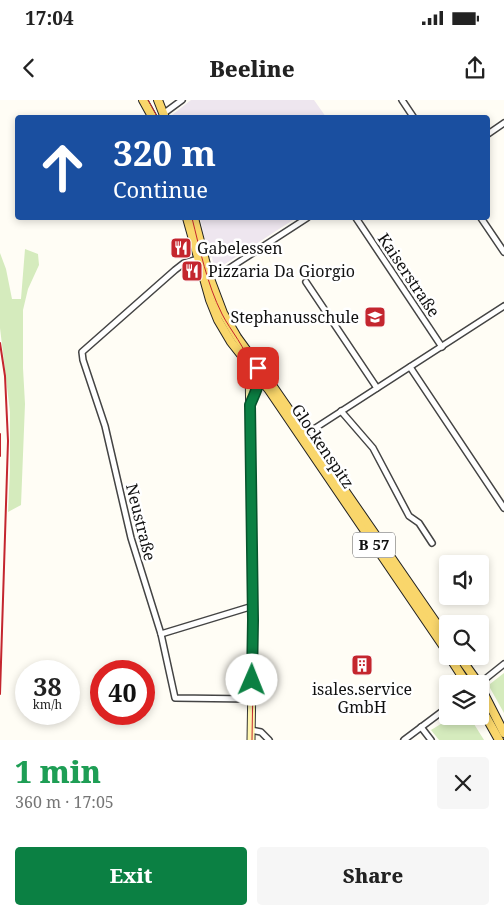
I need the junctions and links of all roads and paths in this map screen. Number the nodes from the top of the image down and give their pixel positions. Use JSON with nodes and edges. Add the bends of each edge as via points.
{"nodes":[{"id":1,"x":143,"y":100,"type":"edge"},
{"id":2,"x":182,"y":100,"type":"edge"},
{"id":3,"x":402,"y":100,"type":"edge"},
{"id":4,"x":160,"y":108,"type":"edge"},
{"id":5,"x":151,"y":115,"type":"edge"},
{"id":6,"x":412,"y":115,"type":"edge"},
{"id":7,"x":504,"y":123,"type":"edge"},
{"id":8,"x":490,"y":133,"type":"edge"},
{"id":9,"x":188,"y":220,"type":"edge"},
{"id":10,"x":194,"y":220,"type":"edge"},
{"id":11,"x":304,"y":220,"type":"edge"},
{"id":12,"x":357,"y":220,"type":"edge"},
{"id":13,"x":482,"y":220,"type":"edge"},
{"id":14,"x":504,"y":252,"type":"edge"},
{"id":15,"x":198,"y":259,"type":"junction"},
{"id":16,"x":206,"y":275,"type":"junction"},
{"id":17,"x":306,"y":282,"type":"dead end"},
{"id":18,"x":504,"y":306,"type":"edge"},
{"id":19,"x":442,"y":347,"type":"junction"},
{"id":20,"x":252,"y":363,"type":"junction"},
{"id":21,"x":410,"y":367,"type":"junction"},
{"id":22,"x":260,"y":378,"type":"junction"},
{"id":23,"x":377,"y":388,"type":"junction"},
{"id":24,"x":250,"y":405,"type":"junction"},
{"id":25,"x":341,"y":411,"type":"junction"},
{"id":26,"x":303,"y":436,"type":"junction"},
{"id":27,"x":504,"y":508,"type":"edge"},
{"id":28,"x":432,"y":543,"type":"dead end"},
{"id":29,"x":253,"y":606,"type":"junction"},
{"id":30,"x":439,"y":627,"type":"edge"},
{"id":31,"x":161,"y":634,"type":"junction"},
{"id":32,"x":439,"y":641,"type":"edge"},
{"id":33,"x":504,"y":664,"type":"edge"},
{"id":34,"x":489,"y":677,"type":"edge"},
{"id":35,"x":252,"y":699,"type":"junction"},
{"id":36,"x":489,"y":704,"type":"edge"},
{"id":37,"x":439,"y":715,"type":"edge"},
{"id":38,"x":489,"y":723,"type":"edge"},
{"id":39,"x":421,"y":728,"type":"junction"},
{"id":40,"x":251,"y":730,"type":"junction"},
{"id":41,"x":504,"y":733,"type":"edge"},
{"id":42,"x":250,"y":740,"type":"edge"},
{"id":43,"x":269,"y":740,"type":"edge"},
{"id":44,"x":404,"y":740,"type":"edge"},
{"id":45,"x":431,"y":740,"type":"edge"},
{"id":46,"x":498,"y":740,"type":"edge"}],
"edges":[{"from":1,"to":5,"type":"main road"},
{"from":2,"to":4,"type":"street"},
{"from":3,"to":6,"type":"street"},
{"from":7,"to":8,"type":"street"},
{"from":9,"to":15,"type":"main road","name":"Glockenspitz","number":"B 57"},
{"from":10,"to":16,"type":"main road","name":"Glockenspitz","number":"B 57"},
{"from":11,"to":16,"type":"street","via":[[225,271]]},
{"from":12,"to":19,"type":"street","name":"Kaiserstraße"},
{"from":13,"to":14,"type":"street"},
{"from":15,"to":16,"type":"main road","name":"Glockenspitz","number":"B 57"},
{"from":15,"to":31,"type":"street","name":"Neustraße","via":[[175,270],[82,352],[139,569]]},
{"from":16,"to":20,"type":"main road","name":"Glockenspitz","number":"B 57","via":[[218,320],[231,342]]},
{"from":17,"to":23,"type":"street"},
{"from":18,"to":19,"type":"street"},
{"from":19,"to":21,"type":"street"},
{"from":20,"to":22,"type":"main road","name":"Glockenspitz","number":"B 57"},
{"from":20,"to":24,"type":"street"},
{"from":20,"to":26,"type":"main road","name":"Glockenspitz","number":"B 57"},
{"from":21,"to":23,"type":"street"},
{"from":21,"to":27,"type":"street"},
{"from":22,"to":24,"type":"street"},
{"from":22,"to":26,"type":"main road","name":"Glockenspitz","number":"B 57"},
{"from":23,"to":25,"type":"street"},
{"from":24,"to":29,"type":"street"},
{"from":25,"to":26,"type":"street"},
{"from":25,"to":28,"type":"street","via":[[372,448],[409,516],[419,523]]},
{"from":26,"to":30,"type":"main road","name":"Glockenspitz","number":"B 57"},
{"from":26,"to":32,"type":"main road","name":"Glockenspitz","number":"B 57"},
{"from":29,"to":31,"type":"street"},
{"from":29,"to":35,"type":"street"},
{"from":31,"to":35,"type":"street","name":"Neustraße","via":[[176,698]]},
{"from":33,"to":34,"type":"street"},
{"from":35,"to":40,"type":"street"},
{"from":36,"to":41,"type":"main road"},
{"from":37,"to":39,"type":"street"},
{"from":38,"to":46,"type":"main road"},
{"from":39,"to":44,"type":"street"},
{"from":39,"to":45,"type":"street"},
{"from":40,"to":42,"type":"street"},
{"from":40,"to":43,"type":"street","via":[[261,732]]}]}
